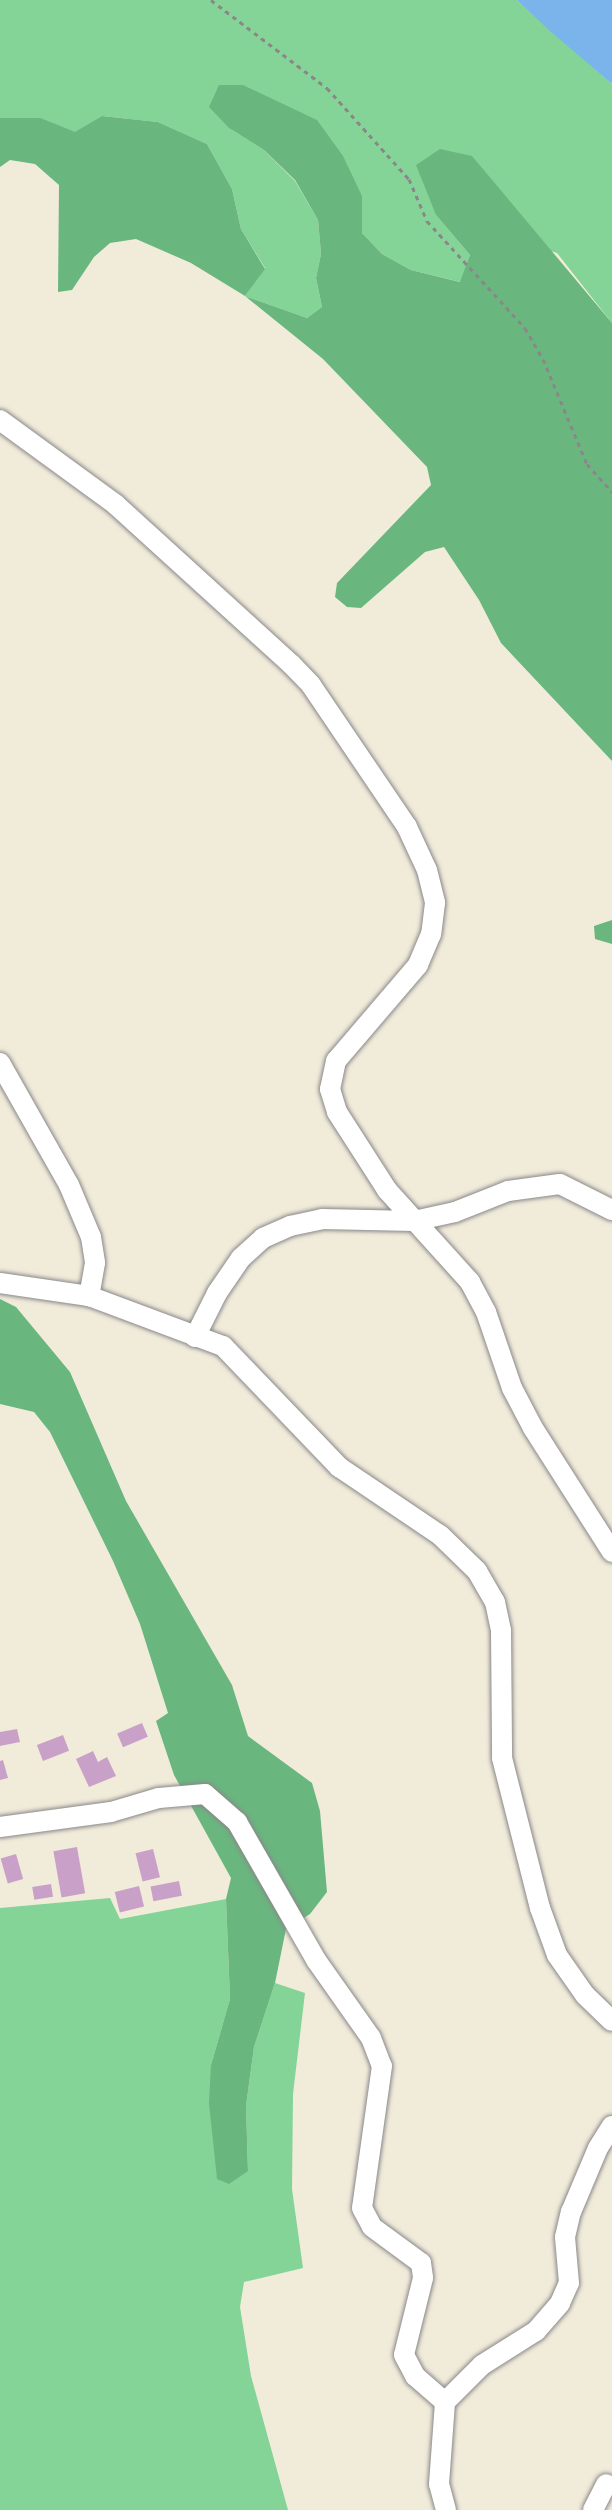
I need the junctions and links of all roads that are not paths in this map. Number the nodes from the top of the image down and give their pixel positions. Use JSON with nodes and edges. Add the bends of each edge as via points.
{"nodes":[{"id":1,"x":0,"y":420,"type":"edge"},
{"id":2,"x":0,"y":1063,"type":"edge"},
{"id":3,"x":612,"y":1210,"type":"edge"},
{"id":4,"x":414,"y":1221,"type":"junction"},
{"id":5,"x":0,"y":1283,"type":"edge"},
{"id":6,"x":89,"y":1296,"type":"junction"},
{"id":7,"x":195,"y":1337,"type":"junction"},
{"id":8,"x":612,"y":1552,"type":"edge"},
{"id":9,"x":0,"y":1827,"type":"edge"},
{"id":10,"x":612,"y":2021,"type":"edge"},
{"id":11,"x":612,"y":2126,"type":"edge"},
{"id":12,"x":445,"y":2402,"type":"junction"},
{"id":13,"x":606,"y":2484,"type":"dead end"},
{"id":14,"x":446,"y":2510,"type":"edge"},
{"id":15,"x":593,"y":2510,"type":"edge"}],
"edges":[{"from":1,"to":4,"type":"street","via":[[115,504],[291,664],[311,685],[407,827],[427,870],[435,903],[431,934],[418,965],[336,1061],[330,1089],[337,1112],[362,1155]]},
{"from":2,"to":6,"type":"street","via":[[69,1185],[91,1237],[96,1263]]},
{"from":3,"to":4,"type":"street","via":[[560,1184],[508,1191],[455,1212]]},
{"from":4,"to":7,"type":"street","via":[[322,1219],[290,1226],[263,1238],[241,1258],[216,1293]]},
{"from":4,"to":8,"type":"street","via":[[470,1282],[486,1312],[512,1388],[533,1428]]},
{"from":5,"to":6,"type":"street"},
{"from":6,"to":7,"type":"street"},
{"from":7,"to":10,"type":"street","via":[[223,1346],[339,1467],[440,1535],[477,1571],[495,1602],[501,1631],[501,1758],[540,1908],[557,1955],[585,1995]]},
{"from":9,"to":12,"type":"street","via":[[111,1812],[159,1798],[205,1794],[237,1822],[316,1960],[371,2038],[382,2066],[362,2208],[372,2227],[422,2263],[423,2278],[404,2355],[414,2376]]},
{"from":11,"to":12,"type":"street","via":[[598,2148],[571,2212],[565,2237],[569,2283],[560,2303],[536,2331],[482,2365]]},
{"from":12,"to":14,"type":"street","via":[[439,2484]]},
{"from":13,"to":15,"type":"street"}]}
